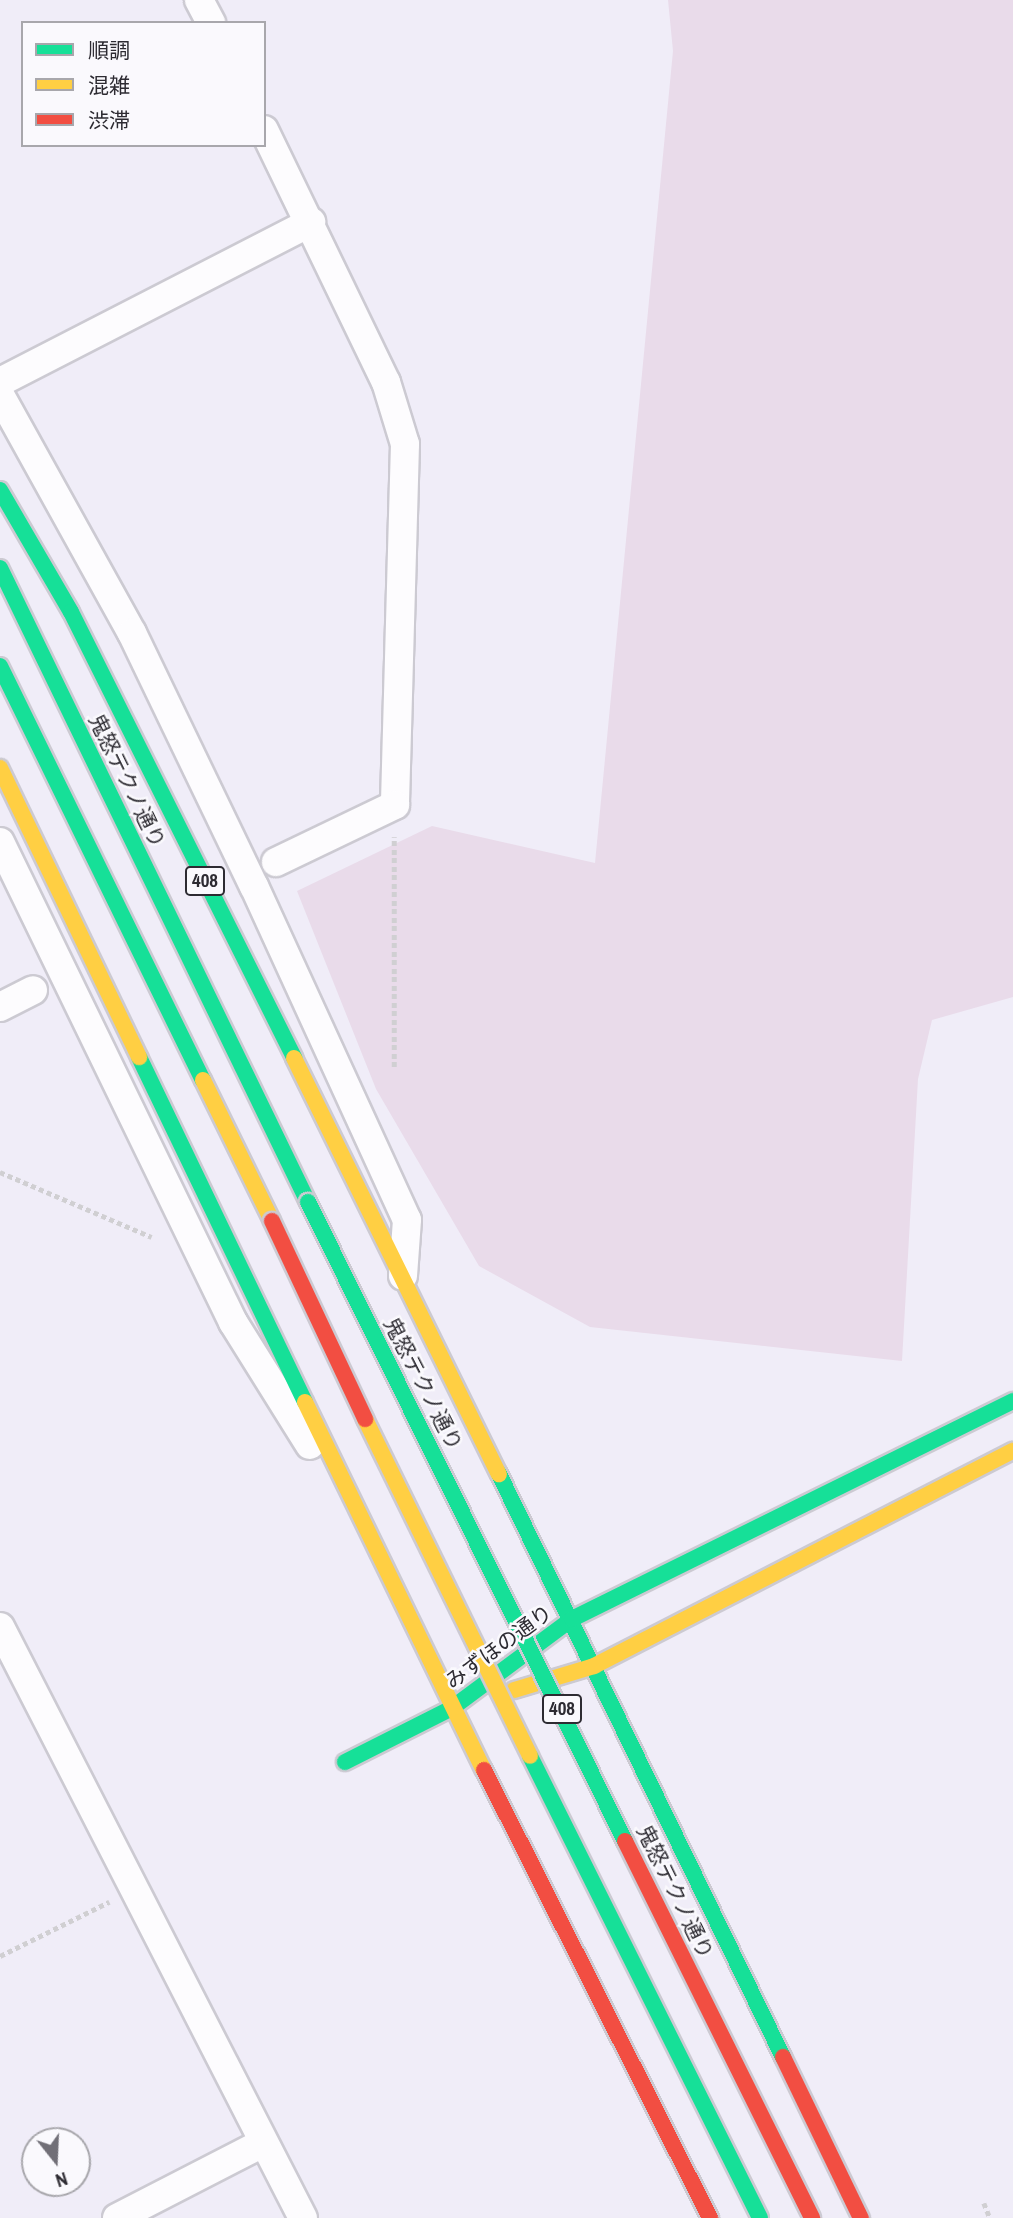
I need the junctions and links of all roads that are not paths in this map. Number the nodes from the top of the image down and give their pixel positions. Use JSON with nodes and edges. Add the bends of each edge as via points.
{"nodes":[{"id":1,"x":199,"y":0,"type":"edge"},
{"id":2,"x":210,"y":21,"type":"edge"},
{"id":3,"x":266,"y":134,"type":"edge"},
{"id":4,"x":311,"y":222,"type":"junction"},
{"id":5,"x":0,"y":382,"type":"edge"},
{"id":6,"x":0,"y":395,"type":"edge"},
{"id":7,"x":0,"y":490,"type":"edge"},
{"id":8,"x":0,"y":568,"type":"edge"},
{"id":9,"x":0,"y":666,"type":"edge"},
{"id":10,"x":0,"y":768,"type":"edge"},
{"id":11,"x":0,"y":842,"type":"edge"},
{"id":12,"x":276,"y":862,"type":"dead end"},
{"id":13,"x":33,"y":990,"type":"dead end"},
{"id":14,"x":0,"y":1007,"type":"edge"},
{"id":15,"x":403,"y":1276,"type":"junction"},
{"id":16,"x":1013,"y":1401,"type":"edge"},
{"id":17,"x":1013,"y":1451,"type":"edge"},
{"id":18,"x":371,"y":1534,"type":"junction"},
{"id":19,"x":572,"y":1619,"type":"junction"},
{"id":20,"x":0,"y":1627,"type":"edge"},
{"id":21,"x":594,"y":1666,"type":"junction"},
{"id":22,"x":452,"y":1708,"type":"junction"},
{"id":23,"x":345,"y":1762,"type":"dead end"},
{"id":24,"x":263,"y":2143,"type":"junction"},
{"id":25,"x":117,"y":2218,"type":"edge"},
{"id":26,"x":303,"y":2218,"type":"edge"},
{"id":27,"x":710,"y":2218,"type":"edge"},
{"id":28,"x":760,"y":2218,"type":"edge"},
{"id":29,"x":812,"y":2218,"type":"edge"},
{"id":30,"x":861,"y":2218,"type":"edge"}],
"edges":[{"from":1,"to":2,"type":"street"},
{"from":3,"to":4,"type":"street"},
{"from":4,"to":5,"type":"street"},
{"from":4,"to":12,"type":"street","via":[[386,382],[405,444],[394,805]]},
{"from":6,"to":15,"type":"street","via":[[132,633],[266,910],[407,1220]]},
{"from":7,"to":15,"type":"main road","number":"408","via":[[71,612]]},
{"from":8,"to":29,"type":"main road","name":"鬼怒テクノ通り","number":"408","bridge":true,"via":[[308,1202]]},
{"from":9,"to":28,"type":"main road","number":"408","bridge":true,"via":[[272,1221],[425,1546]]},
{"from":10,"to":18,"type":"main road"},
{"from":11,"to":18,"type":"street","via":[[233,1322],[263,1375]]},
{"from":13,"to":14,"type":"street"},
{"from":15,"to":19,"type":"main road","number":"408"},
{"from":16,"to":19,"type":"main road","name":"みずほの通り"},
{"from":17,"to":21,"type":"main road","name":"みずほの通り"},
{"from":18,"to":22,"type":"main road"},
{"from":19,"to":21,"type":"main road","number":"408"},
{"from":19,"to":22,"type":"main road","name":"みずほの通り"},
{"from":20,"to":24,"type":"street"},
{"from":21,"to":22,"type":"main road","name":"みずほの通り"},
{"from":21,"to":30,"type":"main road","number":"408"},
{"from":22,"to":23,"type":"main road"},
{"from":22,"to":27,"type":"main road"},
{"from":24,"to":25,"type":"street"},
{"from":24,"to":26,"type":"street"}]}
